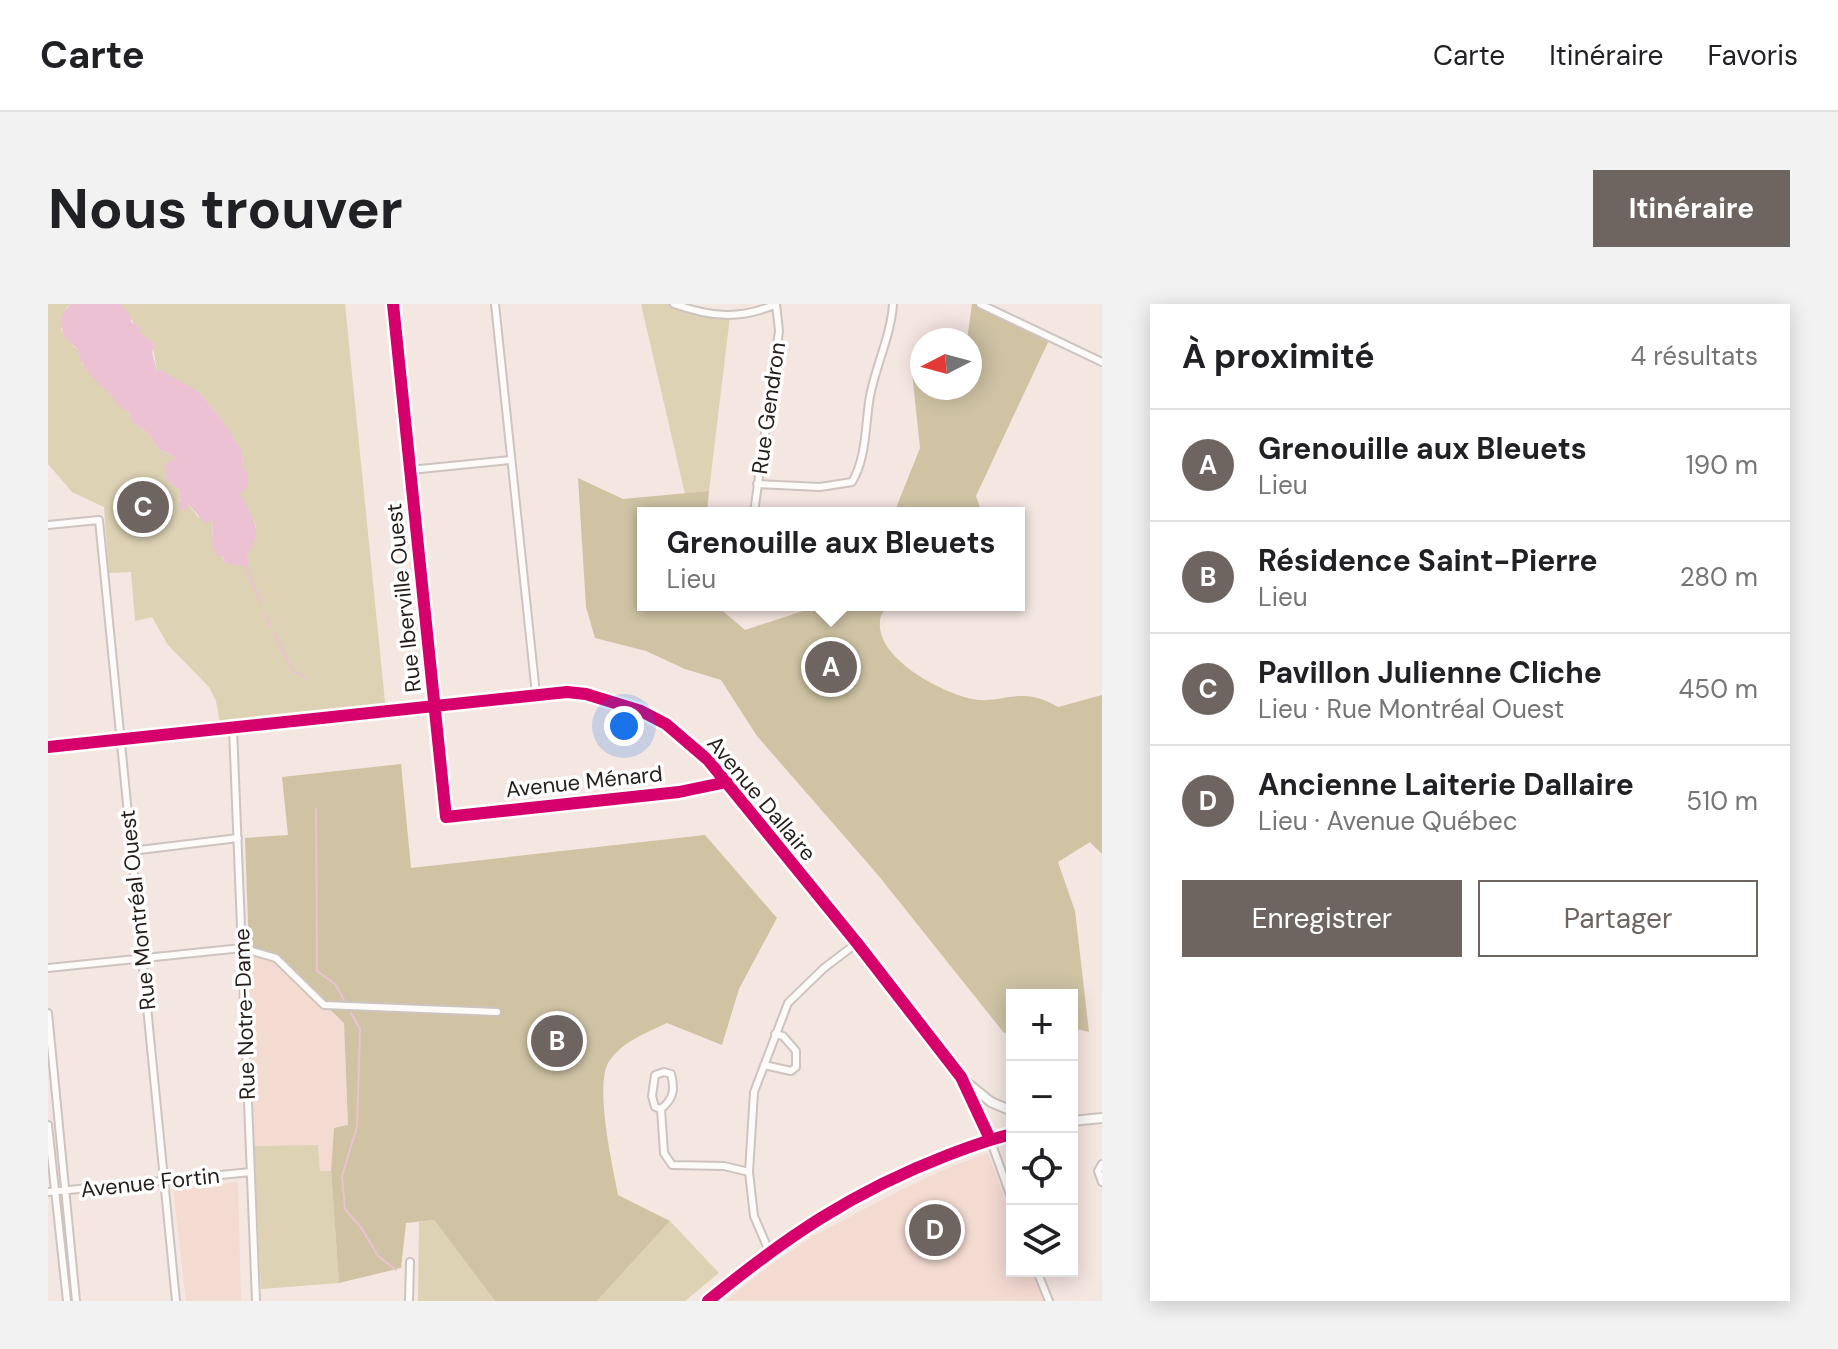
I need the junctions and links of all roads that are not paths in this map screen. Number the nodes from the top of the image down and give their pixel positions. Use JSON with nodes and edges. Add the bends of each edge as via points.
{"nodes":[{"id":1,"x":393,"y":304,"type":"edge"},
{"id":2,"x":495,"y":304,"type":"edge"},
{"id":3,"x":674,"y":304,"type":"edge"},
{"id":4,"x":776,"y":304,"type":"edge"},
{"id":5,"x":893,"y":304,"type":"edge"},
{"id":6,"x":980,"y":304,"type":"edge"},
{"id":7,"x":1004,"y":304,"type":"edge"},
{"id":8,"x":1000,"y":314,"type":"junction"},
{"id":9,"x":1102,"y":362,"type":"edge"},
{"id":10,"x":511,"y":460,"type":"junction"},
{"id":11,"x":410,"y":470,"type":"junction"},
{"id":12,"x":757,"y":484,"type":"junction"},
{"id":13,"x":755,"y":507,"type":"edge"},
{"id":14,"x":48,"y":525,"type":"edge"},
{"id":15,"x":536,"y":694,"type":"junction"},
{"id":16,"x":434,"y":706,"type":"junction"},
{"id":17,"x":233,"y":728,"type":"junction"},
{"id":18,"x":121,"y":739,"type":"junction"},
{"id":19,"x":48,"y":747,"type":"edge"},
{"id":20,"x":727,"y":782,"type":"junction"},
{"id":21,"x":446,"y":817,"type":"joint"},
{"id":22,"x":238,"y":838,"type":"junction"},
{"id":23,"x":131,"y":851,"type":"junction"},
{"id":24,"x":857,"y":943,"type":"junction"},
{"id":25,"x":242,"y":948,"type":"junction"},
{"id":26,"x":142,"y":958,"type":"junction"},
{"id":27,"x":48,"y":968,"type":"edge"},
{"id":28,"x":497,"y":1012,"type":"dead end"},
{"id":29,"x":48,"y":1013,"type":"edge"},
{"id":30,"x":775,"y":1034,"type":"junction"},
{"id":31,"x":764,"y":1065,"type":"junction"},
{"id":32,"x":961,"y":1077,"type":"junction"},
{"id":33,"x":1006,"y":1108,"type":"edge"},
{"id":34,"x":661,"y":1109,"type":"junction"},
{"id":35,"x":1102,"y":1118,"type":"edge"},
{"id":36,"x":1078,"y":1120,"type":"edge"},
{"id":37,"x":48,"y":1125,"type":"edge"},
{"id":38,"x":1006,"y":1135,"type":"edge"},
{"id":39,"x":990,"y":1139,"type":"junction"},
{"id":40,"x":1102,"y":1164,"type":"edge"},
{"id":41,"x":251,"y":1172,"type":"junction"},
{"id":42,"x":749,"y":1172,"type":"junction"},
{"id":43,"x":164,"y":1180,"type":"junction"},
{"id":44,"x":1102,"y":1182,"type":"edge"},
{"id":45,"x":1006,"y":1183,"type":"edge"},
{"id":46,"x":65,"y":1190,"type":"junction"},
{"id":47,"x":51,"y":1191,"type":"edge"},
{"id":48,"x":769,"y":1251,"type":"junction"},
{"id":49,"x":410,"y":1262,"type":"dead end"},
{"id":50,"x":1039,"y":1277,"type":"edge"},
{"id":51,"x":67,"y":1301,"type":"edge"},
{"id":52,"x":76,"y":1301,"type":"edge"},
{"id":53,"x":176,"y":1301,"type":"edge"},
{"id":54,"x":256,"y":1301,"type":"edge"},
{"id":55,"x":409,"y":1301,"type":"edge"},
{"id":56,"x":708,"y":1301,"type":"edge"},
{"id":57,"x":1049,"y":1301,"type":"edge"}],
"edges":[{"from":1,"to":11,"type":"street","name":"Rue Iberville Ouest"},
{"from":2,"to":10,"type":"street"},
{"from":3,"to":4,"type":"street","via":[[730,316]]},
{"from":4,"to":12,"type":"street","name":"Rue Gendron","via":[[779,331]]},
{"from":5,"to":12,"type":"street","via":[[870,395],[861,466],[852,482],[820,487]]},
{"from":6,"to":8,"type":"street"},
{"from":7,"to":8,"type":"street"},
{"from":8,"to":9,"type":"street"},
{"from":10,"to":11,"type":"street"},
{"from":10,"to":15,"type":"street"},
{"from":11,"to":16,"type":"street","name":"Rue Iberville Ouest"},
{"from":12,"to":13,"type":"street","name":"Rue Gendron"},
{"from":14,"to":18,"type":"street","name":"Rue Montréal Ouest","via":[[99,520]]},
{"from":15,"to":16,"type":"street","name":"Avenue Dallaire"},
{"from":15,"to":20,"type":"street","name":"Avenue Dallaire","via":[[586,694],[641,711],[695,747]]},
{"from":16,"to":17,"type":"street","name":"Avenue Dallaire"},
{"from":16,"to":21,"type":"street","name":"Rue Iberville Ouest"},
{"from":17,"to":18,"type":"street","name":"Avenue Dallaire"},
{"from":17,"to":22,"type":"street","name":"Rue Notre-Dame"},
{"from":18,"to":19,"type":"street","name":"Avenue Dallaire"},
{"from":18,"to":23,"type":"street","name":"Rue Montréal Ouest"},
{"from":20,"to":21,"type":"street","name":"Avenue Ménard"},
{"from":20,"to":24,"type":"street","name":"Avenue Dallaire"},
{"from":22,"to":23,"type":"street"},
{"from":22,"to":25,"type":"street","name":"Rue Notre-Dame"},
{"from":23,"to":26,"type":"street","name":"Rue Montréal Ouest"},
{"from":24,"to":30,"type":"street","via":[[796,993]]},
{"from":24,"to":32,"type":"street","name":"Avenue Dallaire"},
{"from":25,"to":26,"type":"street"},
{"from":25,"to":28,"type":"street","via":[[276,958],[324,1005]]},
{"from":25,"to":41,"type":"street","name":"Rue Notre-Dame"},
{"from":26,"to":27,"type":"street"},
{"from":26,"to":43,"type":"street","name":"Rue Montréal Ouest"},
{"from":29,"to":46,"type":"street"},
{"from":30,"to":31,"type":"street"},
{"from":30,"to":31,"type":"street","via":[[796,1051],[796,1067],[791,1071]]},
{"from":31,"to":42,"type":"street","via":[[752,1107]]},
{"from":32,"to":33,"type":"street"},
{"from":32,"to":39,"type":"street","name":"Avenue Dallaire"},
{"from":34,"to":34,"type":"street","via":[[653,1104],[655,1075],[669,1072],[674,1095]]},
{"from":34,"to":42,"type":"street","via":[[664,1153],[672,1165]]},
{"from":35,"to":36,"type":"street"},
{"from":37,"to":47,"type":"street"},
{"from":38,"to":39,"type":"street"},
{"from":39,"to":45,"type":"street","name":"Avenue Dallaire"},
{"from":39,"to":48,"type":"street","via":[[886,1181]]},
{"from":40,"to":44,"type":"street"},
{"from":41,"to":43,"type":"street","name":"Avenue Fortin"},
{"from":41,"to":54,"type":"street","name":"Rue Notre-Dame"},
{"from":42,"to":48,"type":"street","via":[[754,1216]]},
{"from":43,"to":46,"type":"street","name":"Avenue Fortin"},
{"from":43,"to":53,"type":"street","name":"Rue Montréal Ouest"},
{"from":46,"to":47,"type":"street","name":"Avenue Fortin"},
{"from":46,"to":52,"type":"street"},
{"from":47,"to":51,"type":"street"},
{"from":48,"to":56,"type":"street"},
{"from":49,"to":55,"type":"street"},
{"from":50,"to":57,"type":"street"}]}
